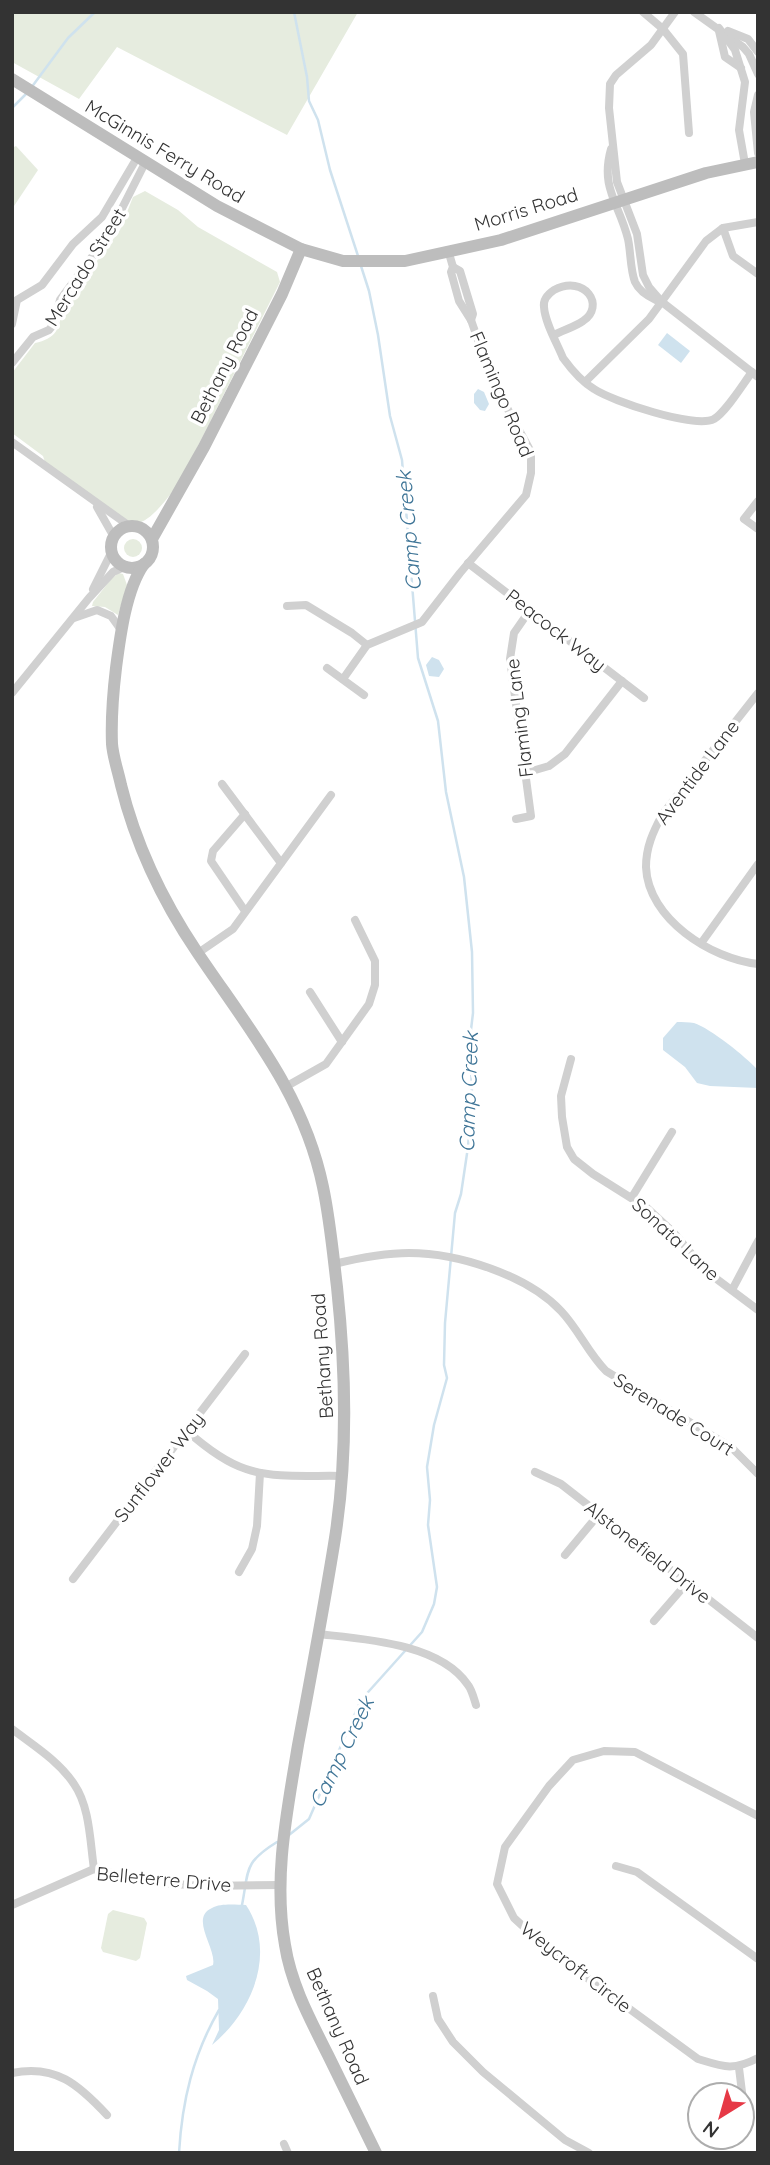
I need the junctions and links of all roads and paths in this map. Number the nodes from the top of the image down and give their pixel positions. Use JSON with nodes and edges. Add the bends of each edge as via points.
{"nodes":[{"id":1,"x":643,"y":12,"type":"edge"},
{"id":2,"x":675,"y":12,"type":"edge"},
{"id":3,"x":694,"y":12,"type":"edge"},
{"id":4,"x":719,"y":28,"type":"junction"},
{"id":5,"x":663,"y":29,"type":"junction"},
{"id":6,"x":758,"y":52,"type":"edge"},
{"id":7,"x":758,"y":74,"type":"edge"},
{"id":8,"x":12,"y":79,"type":"edge"},
{"id":9,"x":746,"y":89,"type":"junction"},
{"id":10,"x":758,"y":90,"type":"edge"},
{"id":11,"x":758,"y":95,"type":"edge"},
{"id":12,"x":757,"y":120,"type":"edge"},
{"id":13,"x":690,"y":133,"type":"dead end"},
{"id":14,"x":758,"y":153,"type":"edge"},
{"id":15,"x":142,"y":158,"type":"junction"},
{"id":16,"x":751,"y":163,"type":"edge"},
{"id":17,"x":619,"y":201,"type":"junction"},
{"id":18,"x":758,"y":222,"type":"edge"},
{"id":19,"x":723,"y":228,"type":"junction"},
{"id":20,"x":301,"y":249,"type":"junction"},
{"id":21,"x":447,"y":250,"type":"junction"},
{"id":22,"x":758,"y":274,"type":"edge"},
{"id":23,"x":662,"y":302,"type":"junction"},
{"id":24,"x":12,"y":324,"type":"edge"},
{"id":25,"x":554,"y":335,"type":"junction"},
{"id":26,"x":12,"y":363,"type":"edge"},
{"id":27,"x":755,"y":374,"type":"edge"},
{"id":28,"x":585,"y":382,"type":"junction"},
{"id":29,"x":12,"y":442,"type":"edge"},
{"id":30,"x":175,"y":498,"type":"junction"},
{"id":31,"x":90,"y":499,"type":"junction"},
{"id":32,"x":758,"y":501,"type":"edge"},
{"id":33,"x":134,"y":526,"type":"junction"},
{"id":34,"x":758,"y":529,"type":"edge"},
{"id":35,"x":114,"y":537,"type":"junction"},
{"id":36,"x":152,"y":538,"type":"junction"},
{"id":37,"x":112,"y":551,"type":"junction"},
{"id":38,"x":468,"y":563,"type":"junction"},
{"id":39,"x":144,"y":564,"type":"junction"},
{"id":40,"x":128,"y":566,"type":"junction"},
{"id":41,"x":133,"y":586,"type":"junction"},
{"id":42,"x":89,"y":597,"type":"junction"},
{"id":43,"x":287,"y":606,"type":"dead end"},
{"id":44,"x":530,"y":610,"type":"junction"},
{"id":45,"x":71,"y":619,"type":"junction"},
{"id":46,"x":121,"y":636,"type":"junction"},
{"id":47,"x":367,"y":645,"type":"junction"},
{"id":48,"x":327,"y":668,"type":"dead end"},
{"id":49,"x":343,"y":679,"type":"junction"},
{"id":50,"x":622,"y":681,"type":"junction"},
{"id":51,"x":12,"y":693,"type":"edge"},
{"id":52,"x":758,"y":693,"type":"edge"},
{"id":53,"x":364,"y":695,"type":"dead end"},
{"id":54,"x":644,"y":698,"type":"dead end"},
{"id":55,"x":525,"y":773,"type":"junction"},
{"id":56,"x":222,"y":784,"type":"dead end"},
{"id":57,"x":331,"y":795,"type":"dead end"},
{"id":58,"x":245,"y":814,"type":"junction"},
{"id":59,"x":516,"y":819,"type":"dead end"},
{"id":60,"x":281,"y":863,"type":"junction"},
{"id":61,"x":758,"y":864,"type":"edge"},
{"id":62,"x":245,"y":911,"type":"junction"},
{"id":63,"x":355,"y":920,"type":"dead end"},
{"id":64,"x":702,"y":942,"type":"junction"},
{"id":65,"x":198,"y":953,"type":"junction"},
{"id":66,"x":758,"y":964,"type":"edge"},
{"id":67,"x":310,"y":992,"type":"dead end"},
{"id":68,"x":342,"y":1042,"type":"junction"},
{"id":69,"x":571,"y":1059,"type":"dead end"},
{"id":70,"x":287,"y":1086,"type":"junction"},
{"id":71,"x":671,"y":1132,"type":"dead end"},
{"id":72,"x":632,"y":1197,"type":"junction"},
{"id":73,"x":758,"y":1241,"type":"edge"},
{"id":74,"x":334,"y":1264,"type":"junction"},
{"id":75,"x":732,"y":1290,"type":"junction"},
{"id":76,"x":758,"y":1310,"type":"edge"},
{"id":77,"x":245,"y":1354,"type":"dead end"},
{"id":78,"x":187,"y":1431,"type":"junction"},
{"id":79,"x":535,"y":1472,"type":"dead end"},
{"id":80,"x":260,"y":1473,"type":"junction"},
{"id":81,"x":758,"y":1474,"type":"edge"},
{"id":82,"x":343,"y":1476,"type":"junction"},
{"id":83,"x":599,"y":1514,"type":"junction"},
{"id":84,"x":565,"y":1555,"type":"dead end"},
{"id":85,"x":239,"y":1572,"type":"dead end"},
{"id":86,"x":73,"y":1579,"type":"dead end"},
{"id":87,"x":687,"y":1583,"type":"junction"},
{"id":88,"x":654,"y":1621,"type":"dead end"},
{"id":89,"x":318,"y":1634,"type":"junction"},
{"id":90,"x":758,"y":1638,"type":"edge"},
{"id":91,"x":476,"y":1705,"type":"dead end"},
{"id":92,"x":12,"y":1729,"type":"edge"},
{"id":93,"x":758,"y":1816,"type":"edge"},
{"id":94,"x":616,"y":1866,"type":"dead end"},
{"id":95,"x":94,"y":1869,"type":"junction"},
{"id":96,"x":280,"y":1885,"type":"junction"},
{"id":97,"x":12,"y":1905,"type":"edge"},
{"id":98,"x":758,"y":1959,"type":"edge"},
{"id":99,"x":433,"y":1996,"type":"dead end"},
{"id":100,"x":758,"y":2058,"type":"edge"},
{"id":101,"x":739,"y":2068,"type":"junction"},
{"id":102,"x":12,"y":2073,"type":"edge"},
{"id":103,"x":741,"y":2081,"type":"edge"},
{"id":104,"x":107,"y":2115,"type":"dead end"},
{"id":105,"x":284,"y":2144,"type":"dead end"},
{"id":106,"x":288,"y":2153,"type":"edge"},
{"id":107,"x":376,"y":2153,"type":"edge"},
{"id":108,"x":589,"y":2153,"type":"edge"}],
"edges":[{"from":1,"to":5,"type":"street"},
{"from":2,"to":5,"type":"street"},
{"from":3,"to":4,"type":"street"},
{"from":4,"to":6,"type":"street","via":[[742,36]]},
{"from":4,"to":7,"type":"street","via":[[749,54]]},
{"from":4,"to":9,"type":"street","via":[[725,57],[742,69]]},
{"from":5,"to":13,"type":"street","via":[[683,54]]},
{"from":5,"to":17,"type":"street","via":[[651,46],[612,80],[609,108]]},
{"from":8,"to":15,"type":"street","name":"McGinnis Ferry Road"},
{"from":9,"to":10,"type":"street"},
{"from":9,"to":16,"type":"street","via":[[739,130]]},
{"from":11,"to":12,"type":"street"},
{"from":12,"to":14,"type":"street"},
{"from":15,"to":20,"type":"street","name":"McGinnis Ferry Road","via":[[217,206]]},
{"from":15,"to":24,"type":"street","name":"Mercado Street","via":[[102,218],[73,244],[42,285],[19,297]]},
{"from":15,"to":26,"type":"street","name":"Mercado Street","via":[[104,242],[61,300],[53,325],[31,339]]},
{"from":16,"to":17,"type":"street","name":"Morris Road"},
{"from":17,"to":21,"type":"street","name":"Morris Road","via":[[501,240]]},
{"from":17,"to":23,"type":"street","via":[[637,234],[643,275]]},
{"from":18,"to":19,"type":"street"},
{"from":19,"to":22,"type":"street","via":[[733,256]]},
{"from":19,"to":23,"type":"street","via":[[702,245]]},
{"from":20,"to":21,"type":"street","name":"Morris Road","via":[[343,261],[366,262],[405,261]]},
{"from":20,"to":30,"type":"street","name":"Bethany Road"},
{"from":21,"to":38,"type":"street","name":"Flamingo Road","via":[[453,267],[460,271],[461,289],[492,380],[531,452],[526,495]]},
{"from":23,"to":27,"type":"street"},
{"from":23,"to":28,"type":"street"},
{"from":25,"to":25,"type":"street","via":[[544,310],[545,298],[567,285],[579,286],[591,299],[591,313]]},
{"from":25,"to":28,"type":"street","via":[[567,363]]},
{"from":27,"to":28,"type":"street","via":[[719,415],[708,421],[650,412]]},
{"from":29,"to":31,"type":"street"},
{"from":30,"to":33,"type":"street","name":"Bethany Road","via":[[153,520]]},
{"from":30,"to":36,"type":"street","name":"Bethany Road"},
{"from":31,"to":33,"type":"street"},
{"from":31,"to":35,"type":"street"},
{"from":32,"to":34,"type":"street","via":[[744,519]]},
{"from":33,"to":35,"type":"street"},
{"from":33,"to":36,"type":"street"},
{"from":35,"to":37,"type":"street"},
{"from":36,"to":39,"type":"street","via":[[152,554]]},
{"from":37,"to":40,"type":"street","via":[[117,561]]},
{"from":37,"to":42,"type":"street"},
{"from":38,"to":44,"type":"street","name":"Peacock Way"},
{"from":38,"to":47,"type":"street","name":"Flamingo Road","via":[[422,622]]},
{"from":39,"to":40,"type":"street"},
{"from":39,"to":41,"type":"street","name":"Bethany Road"},
{"from":40,"to":41,"type":"street","name":"Bethany Road"},
{"from":40,"to":42,"type":"street","via":[[112,573]]},
{"from":41,"to":46,"type":"street","name":"Bethany Road"},
{"from":42,"to":45,"type":"street"},
{"from":43,"to":47,"type":"street","via":[[306,605]]},
{"from":44,"to":50,"type":"street","name":"Peacock Way"},
{"from":44,"to":55,"type":"street","name":"Flaming Lane","via":[[514,633],[510,659]]},
{"from":45,"to":46,"type":"street","via":[[93,610],[104,612],[117,621]]},
{"from":45,"to":51,"type":"street"},
{"from":46,"to":65,"type":"street","name":"Bethany Road","via":[[112,747],[130,821],[155,884]]},
{"from":47,"to":49,"type":"street"},
{"from":48,"to":49,"type":"street"},
{"from":49,"to":53,"type":"street"},
{"from":50,"to":54,"type":"street","name":"Peacock Way"},
{"from":50,"to":55,"type":"street","via":[[565,754],[549,766]]},
{"from":52,"to":64,"type":"street","name":"Aventide Lane","via":[[662,815],[648,846],[646,870],[656,899],[671,919]]},
{"from":55,"to":59,"type":"street","name":"Flaming Lane","via":[[531,816]]},
{"from":56,"to":58,"type":"street"},
{"from":57,"to":60,"type":"street"},
{"from":58,"to":60,"type":"street"},
{"from":58,"to":62,"type":"street","via":[[213,850],[211,861]]},
{"from":60,"to":62,"type":"street"},
{"from":61,"to":64,"type":"street"},
{"from":62,"to":65,"type":"street","via":[[233,929]]},
{"from":63,"to":68,"type":"street","via":[[375,961],[375,985],[369,1004]]},
{"from":64,"to":66,"type":"street","name":"Aventide Lane","via":[[731,958]]},
{"from":65,"to":70,"type":"street","name":"Bethany Road"},
{"from":67,"to":68,"type":"street"},
{"from":68,"to":70,"type":"street","via":[[326,1063]]},
{"from":69,"to":72,"type":"street","name":"Sonata Lane","via":[[561,1096],[567,1147],[583,1167]]},
{"from":70,"to":74,"type":"street","name":"Bethany Road","via":[[306,1128],[323,1187]]},
{"from":71,"to":72,"type":"street"},
{"from":72,"to":75,"type":"street","name":"Sonata Lane","via":[[674,1233],[706,1271]]},
{"from":73,"to":75,"type":"street"},
{"from":74,"to":81,"type":"street","name":"Serenade Court","via":[[375,1255],[436,1255],[520,1282],[560,1310],[606,1371],[732,1448]]},
{"from":74,"to":82,"type":"street","name":"Bethany Road","via":[[345,1386]]},
{"from":75,"to":76,"type":"street","name":"Sonata Lane"},
{"from":77,"to":78,"type":"street","name":"Sunflower Way"},
{"from":78,"to":80,"type":"street","via":[[222,1458]]},
{"from":78,"to":86,"type":"street","name":"Sunflower Way"},
{"from":79,"to":83,"type":"street","name":"Alstonefield Drive","via":[[561,1484]]},
{"from":80,"to":82,"type":"street"},
{"from":80,"to":85,"type":"street","via":[[257,1526],[252,1549]]},
{"from":82,"to":89,"type":"street","name":"Bethany Road"},
{"from":83,"to":84,"type":"street"},
{"from":83,"to":87,"type":"street","name":"Alstonefield Drive"},
{"from":87,"to":88,"type":"street"},
{"from":87,"to":90,"type":"street","name":"Alstonefield Drive"},
{"from":89,"to":91,"type":"street","via":[[420,1650],[448,1666],[468,1685]]},
{"from":89,"to":96,"type":"street","name":"Bethany Road","via":[[287,1808]]},
{"from":92,"to":95,"type":"street","via":[[75,1784],[86,1813]]},
{"from":93,"to":101,"type":"street","name":"Weycroft Circle","via":[[635,1752],[604,1751],[573,1760],[549,1786],[505,1847],[497,1884],[514,1918],[549,1950],[698,2059]]},
{"from":94,"to":98,"type":"street","via":[[637,1872]]},
{"from":95,"to":96,"type":"street","name":"Belleterre Drive","via":[[149,1882]]},
{"from":95,"to":97,"type":"street","name":"Belleterre Drive"},
{"from":96,"to":107,"type":"street","name":"Bethany Road","via":[[292,1975]]},
{"from":99,"to":108,"type":"street","via":[[439,2019],[453,2042],[565,2140]]},
{"from":100,"to":101,"type":"street"},
{"from":101,"to":103,"type":"street"},
{"from":102,"to":104,"type":"street","via":[[41,2070],[58,2076],[79,2088]]},
{"from":105,"to":106,"type":"street"}]}
